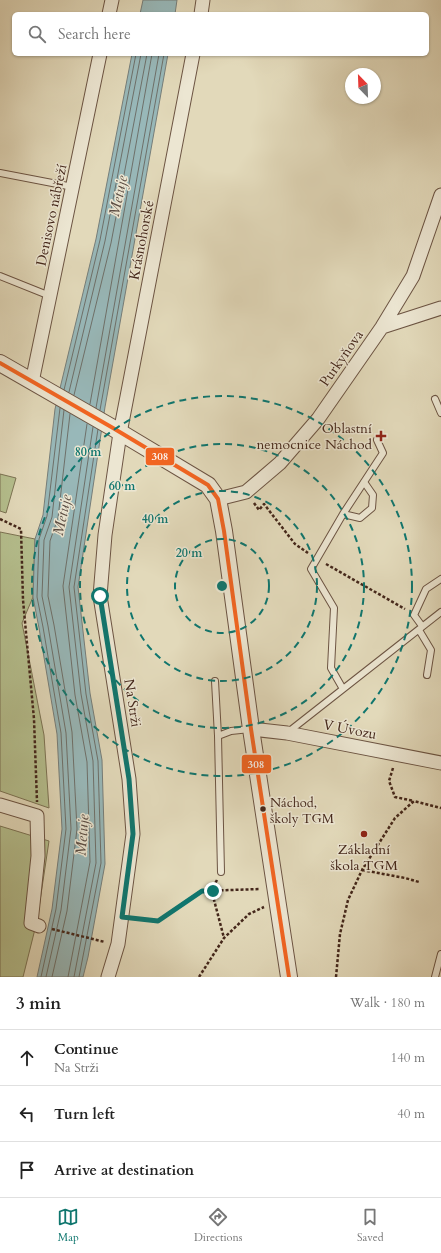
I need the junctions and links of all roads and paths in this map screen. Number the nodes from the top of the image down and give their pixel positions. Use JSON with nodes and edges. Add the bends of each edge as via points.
{"nodes":[{"id":1,"x":112,"y":0,"type":"edge"},
{"id":2,"x":203,"y":0,"type":"edge"},
{"id":3,"x":109,"y":12,"type":"edge"},
{"id":4,"x":201,"y":12,"type":"edge"},
{"id":5,"x":100,"y":56,"type":"edge"},
{"id":6,"x":193,"y":56,"type":"edge"},
{"id":7,"x":0,"y":173,"type":"edge"},
{"id":8,"x":73,"y":187,"type":"junction"},
{"id":9,"x":441,"y":195,"type":"edge"},
{"id":10,"x":0,"y":276,"type":"edge"},
{"id":11,"x":50,"y":296,"type":"junction"},
{"id":12,"x":441,"y":308,"type":"edge"},
{"id":13,"x":382,"y":327,"type":"junction"},
{"id":14,"x":0,"y":363,"type":"edge"},
{"id":15,"x":32,"y":382,"type":"junction"},
{"id":16,"x":435,"y":399,"type":"dead end"},
{"id":17,"x":441,"y":413,"type":"edge"},
{"id":18,"x":116,"y":430,"type":"junction"},
{"id":19,"x":377,"y":440,"type":"dead end"},
{"id":20,"x":364,"y":482,"type":"junction"},
{"id":21,"x":218,"y":499,"type":"junction"},
{"id":22,"x":264,"y":504,"type":"dead end"},
{"id":23,"x":343,"y":514,"type":"junction"},
{"id":24,"x":0,"y":519,"type":"edge"},
{"id":25,"x":317,"y":559,"type":"junction"},
{"id":26,"x":441,"y":579,"type":"edge"},
{"id":27,"x":441,"y":612,"type":"edge"},
{"id":28,"x":414,"y":615,"type":"junction"},
{"id":29,"x":421,"y":628,"type":"junction"},
{"id":30,"x":427,"y":675,"type":"dead end"},
{"id":31,"x":215,"y":681,"type":"dead end"},
{"id":32,"x":343,"y":689,"type":"junction"},
{"id":33,"x":251,"y":729,"type":"junction"},
{"id":34,"x":287,"y":733,"type":"junction"},
{"id":35,"x":218,"y":736,"type":"junction"},
{"id":36,"x":441,"y":763,"type":"edge"},
{"id":37,"x":393,"y":766,"type":"dead end"},
{"id":38,"x":414,"y":801,"type":"junction"},
{"id":39,"x":0,"y":805,"type":"edge"},
{"id":40,"x":441,"y":808,"type":"edge"},
{"id":41,"x":38,"y":816,"type":"junction"},
{"id":42,"x":362,"y":870,"type":"junction"},
{"id":43,"x":220,"y":872,"type":"joint"},
{"id":44,"x":420,"y":882,"type":"dead end"},
{"id":45,"x":213,"y":891,"type":"junction"},
{"id":46,"x":276,"y":894,"type":"junction"},
{"id":47,"x":122,"y":917,"type":"junction"},
{"id":48,"x":43,"y":927,"type":"joint"},
{"id":49,"x":224,"y":938,"type":"junction"},
{"id":50,"x":95,"y":939,"type":"dead end"},
{"id":51,"x":441,"y":954,"type":"edge"},
{"id":52,"x":108,"y":977,"type":"edge"},
{"id":53,"x":199,"y":977,"type":"edge"},
{"id":54,"x":288,"y":977,"type":"edge"},
{"id":55,"x":336,"y":977,"type":"edge"},
{"id":56,"x":436,"y":977,"type":"edge"}],
"edges":[{"from":1,"to":3,"type":"street"},
{"from":2,"to":4,"type":"street"},
{"from":5,"to":8,"type":"street","name":"Denisovo nábřeží"},
{"from":6,"to":18,"type":"street","name":"Krásnohorské"},
{"from":7,"to":8,"type":"lane"},
{"from":8,"to":11,"type":"street","name":"Denisovo nábřeží"},
{"from":9,"to":13,"type":"street","name":"Purkyňova","via":[[413,276]]},
{"from":10,"to":11,"type":"lane"},
{"from":11,"to":15,"type":"street","name":"Denisovo nábřeží"},
{"from":12,"to":13,"type":"street"},
{"from":13,"to":21,"type":"street","name":"Purkyňova","via":[[318,419],[280,463],[246,492]]},
{"from":14,"to":15,"type":"street"},
{"from":15,"to":18,"type":"street"},
{"from":16,"to":17,"type":"lane"},
{"from":18,"to":21,"type":"street","via":[[208,485]]},
{"from":18,"to":47,"type":"street","name":"Na Strži","via":[[100,596],[129,779],[133,834]]},
{"from":19,"to":20,"type":"lane","via":[[383,453]]},
{"from":20,"to":23,"type":"lane"},
{"from":20,"to":23,"type":"lane","via":[[373,495],[372,508],[360,518]]},
{"from":21,"to":33,"type":"street"},
{"from":22,"to":25,"type":"path","via":[[294,544]]},
{"from":23,"to":25,"type":"lane"},
{"from":24,"to":41,"type":"path","via":[[21,529],[23,600],[34,719]]},
{"from":25,"to":28,"type":"path"},
{"from":25,"to":32,"type":"lane","via":[[312,569],[334,608],[331,668]]},
{"from":26,"to":28,"type":"lane","via":[[426,589]]},
{"from":27,"to":29,"type":"lane"},
{"from":28,"to":29,"type":"lane"},
{"from":29,"to":30,"type":"lane","via":[[431,650]]},
{"from":29,"to":32,"type":"lane"},
{"from":31,"to":35,"type":"lane"},
{"from":32,"to":34,"type":"lane"},
{"from":33,"to":34,"type":"street","name":"V Úvozu"},
{"from":33,"to":35,"type":"lane","via":[[231,731]]},
{"from":33,"to":46,"type":"street"},
{"from":34,"to":36,"type":"street","name":"V Úvozu"},
{"from":35,"to":43,"type":"lane"},
{"from":37,"to":38,"type":"path","via":[[389,781],[395,797]]},
{"from":38,"to":40,"type":"path"},
{"from":38,"to":42,"type":"path","via":[[395,818]]},
{"from":39,"to":41,"type":"street"},
{"from":41,"to":48,"type":"street","via":[[38,856],[31,923]]},
{"from":42,"to":44,"type":"path"},
{"from":42,"to":55,"type":"path","via":[[348,900],[340,934]]},
{"from":43,"to":45,"type":"path"},
{"from":45,"to":46,"type":"path"},
{"from":45,"to":47,"type":"path","via":[[202,891],[158,921]]},
{"from":45,"to":49,"type":"path"},
{"from":46,"to":49,"type":"path","via":[[249,914]]},
{"from":46,"to":54,"type":"street"},
{"from":47,"to":52,"type":"street","name":"Na Strži","via":[[118,944]]},
{"from":48,"to":50,"type":"path"},
{"from":49,"to":53,"type":"path"},
{"from":51,"to":56,"type":"lane"}]}
